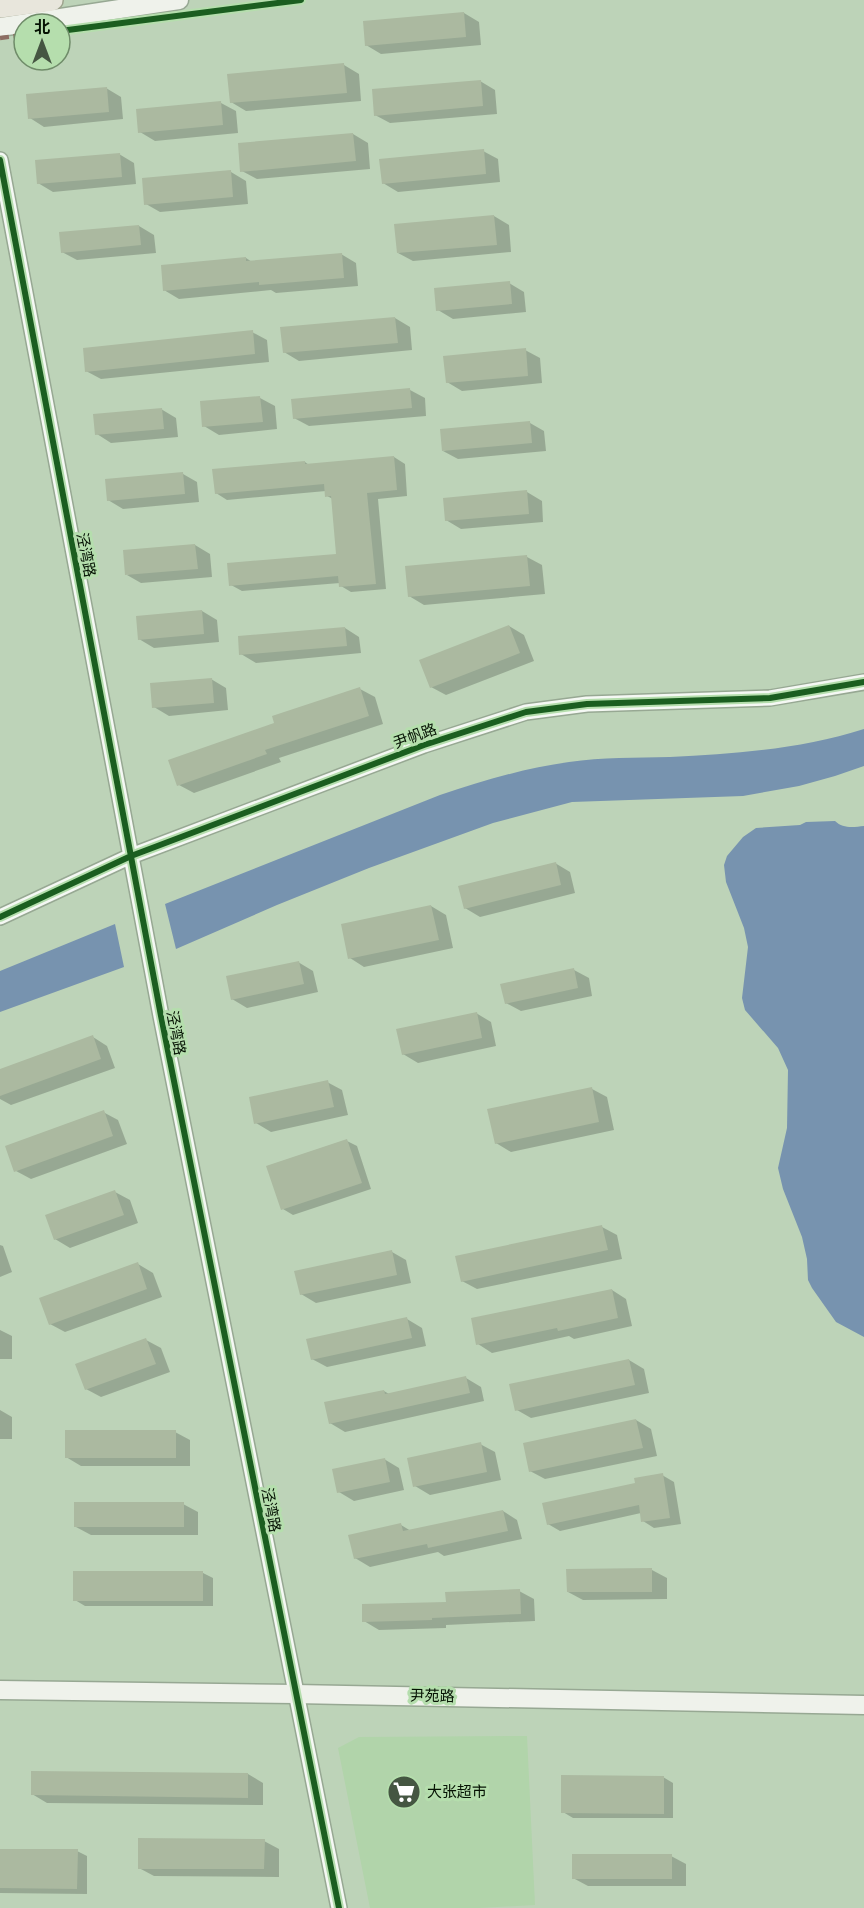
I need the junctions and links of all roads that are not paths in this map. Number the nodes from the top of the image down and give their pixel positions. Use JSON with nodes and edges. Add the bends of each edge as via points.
{"nodes":[{"id":1,"x":52,"y":0,"type":"edge"},
{"id":2,"x":179,"y":0,"type":"edge"},
{"id":3,"x":0,"y":7,"type":"edge"},
{"id":4,"x":0,"y":27,"type":"edge"},
{"id":5,"x":0,"y":160,"type":"edge"},
{"id":6,"x":864,"y":682,"type":"edge"},
{"id":7,"x":130,"y":856,"type":"junction"},
{"id":8,"x":0,"y":917,"type":"edge"},
{"id":9,"x":0,"y":1690,"type":"edge"},
{"id":10,"x":295,"y":1694,"type":"junction"},
{"id":11,"x":864,"y":1705,"type":"edge"},
{"id":12,"x":339,"y":1908,"type":"edge"}],
"edges":[{"from":1,"to":3,"type":"highway"},
{"from":2,"to":4,"type":"main road"},
{"from":5,"to":7,"type":"street","name":"泾湾路"},
{"from":6,"to":7,"type":"street","name":"尹帆路","via":[[770,698],[587,704],[526,711],[424,745]]},
{"from":7,"to":8,"type":"street","name":"尹帆路"},
{"from":7,"to":10,"type":"street","name":"泾湾路"},
{"from":9,"to":10,"type":"main road","name":"尹苑路"},
{"from":10,"to":11,"type":"main road","name":"尹苑路"},
{"from":10,"to":12,"type":"street","name":"泾湾路"}]}
